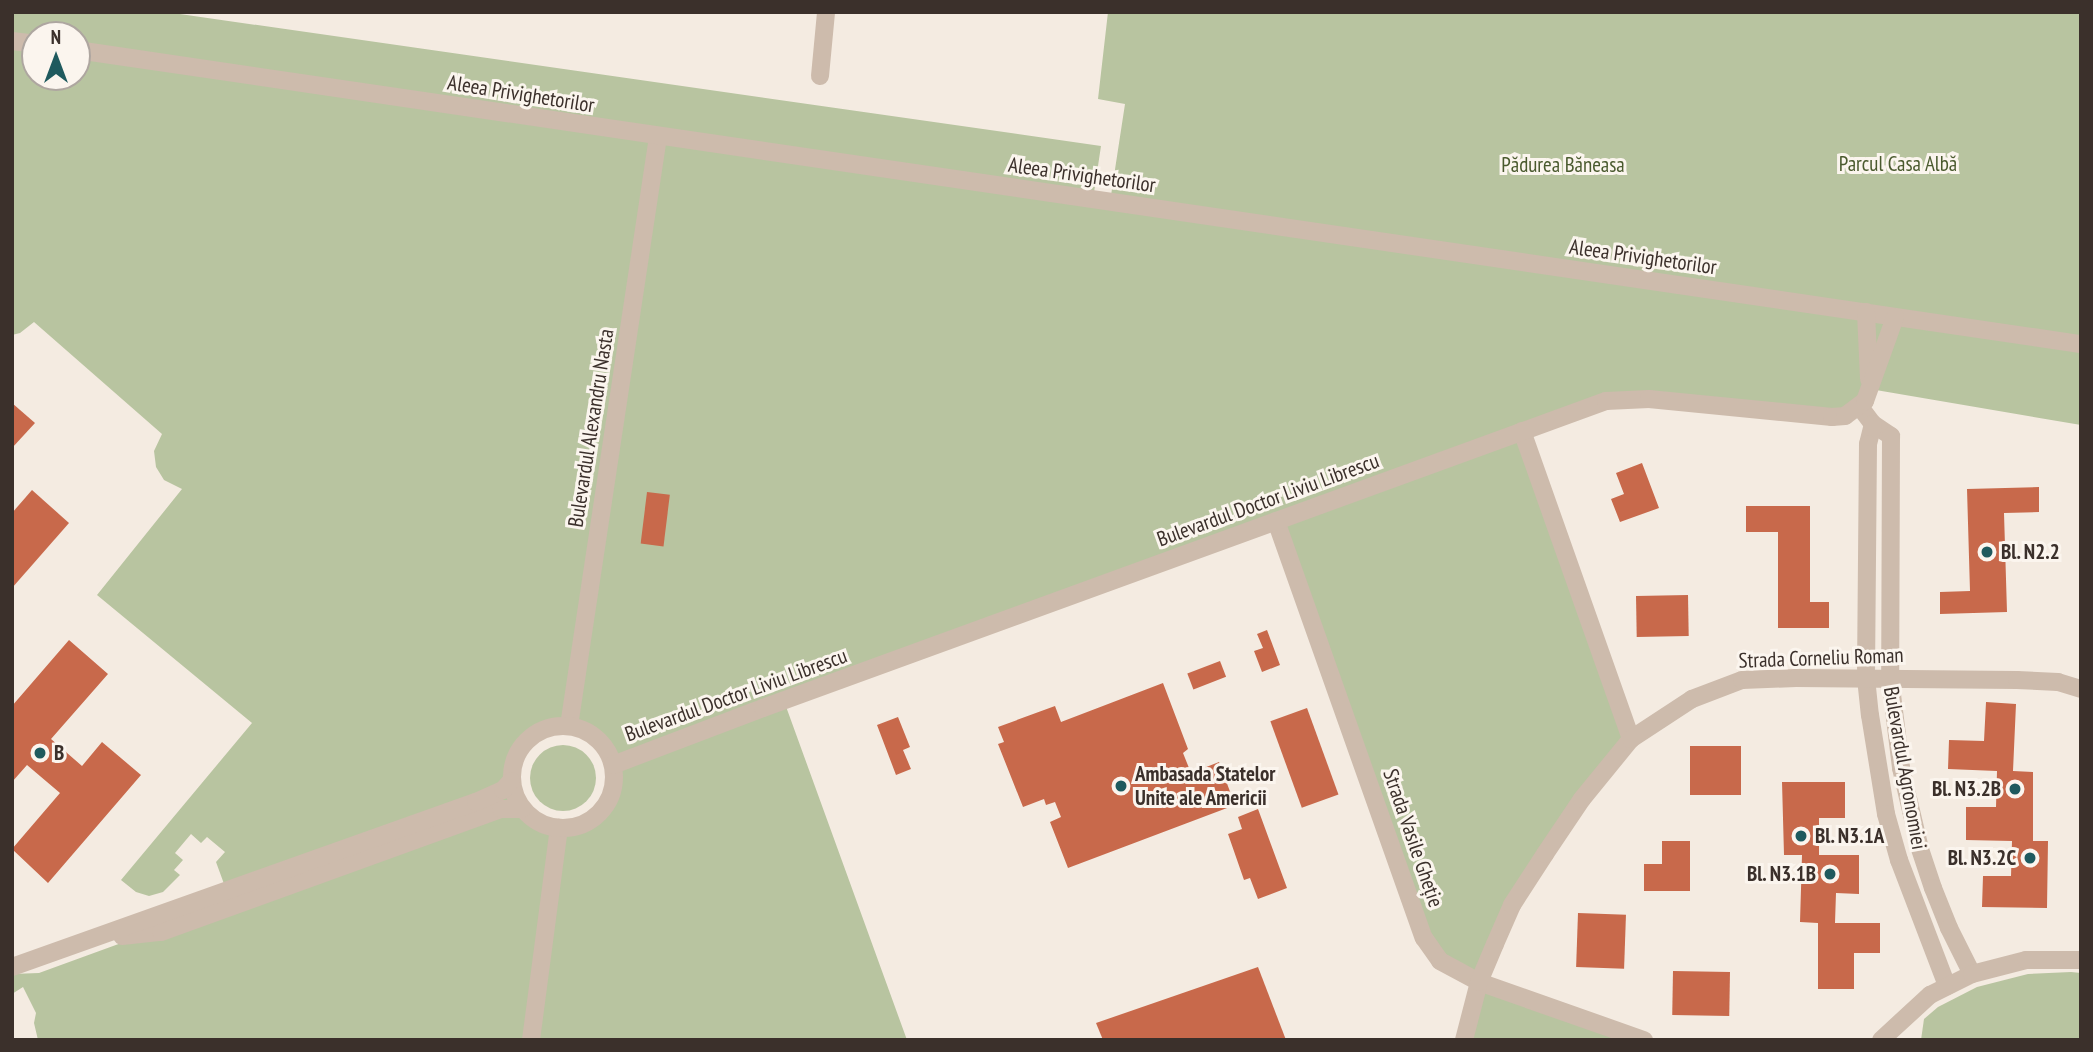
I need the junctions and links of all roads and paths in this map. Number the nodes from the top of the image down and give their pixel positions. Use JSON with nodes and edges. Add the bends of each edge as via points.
{"nodes":[{"id":1,"x":827,"y":12,"type":"edge"},
{"id":2,"x":91,"y":52,"type":"edge"},
{"id":3,"x":820,"y":76,"type":"dead end"},
{"id":4,"x":658,"y":137,"type":"junction"},
{"id":5,"x":1866,"y":312,"type":"junction"},
{"id":6,"x":1895,"y":317,"type":"junction"},
{"id":7,"x":2081,"y":344,"type":"edge"},
{"id":8,"x":1870,"y":389,"type":"junction"},
{"id":9,"x":1860,"y":407,"type":"junction"},
{"id":10,"x":1873,"y":424,"type":"junction"},
{"id":11,"x":1522,"y":431,"type":"junction"},
{"id":12,"x":1276,"y":521,"type":"junction"},
{"id":13,"x":1866,"y":678,"type":"junction"},
{"id":14,"x":1890,"y":678,"type":"junction"},
{"id":15,"x":2081,"y":689,"type":"edge"},
{"id":16,"x":569,"y":726,"type":"junction"},
{"id":17,"x":1631,"y":739,"type":"junction"},
{"id":18,"x":613,"y":765,"type":"junction"},
{"id":19,"x":511,"y":781,"type":"junction"},
{"id":20,"x":522,"y":809,"type":"junction"},
{"id":21,"x":559,"y":828,"type":"junction"},
{"id":22,"x":91,"y":940,"type":"junction"},
{"id":23,"x":2081,"y":960,"type":"edge"},
{"id":24,"x":12,"y":967,"type":"edge"},
{"id":25,"x":1972,"y":974,"type":"junction"},
{"id":26,"x":1479,"y":982,"type":"junction"},
{"id":27,"x":1947,"y":986,"type":"junction"},
{"id":28,"x":531,"y":1040,"type":"edge"},
{"id":29,"x":1464,"y":1040,"type":"edge"},
{"id":30,"x":1644,"y":1040,"type":"edge"},
{"id":31,"x":1881,"y":1040,"type":"edge"}],
"edges":[{"from":1,"to":3,"type":"street"},
{"from":2,"to":4,"type":"street","name":"Aleea Privighetorilor"},
{"from":4,"to":5,"type":"street","name":"Aleea Privighetorilor"},
{"from":4,"to":16,"type":"street","name":"Bulevardul Alexandru Nasta"},
{"from":5,"to":6,"type":"street","name":"Aleea Privighetorilor"},
{"from":5,"to":8,"type":"street"},
{"from":6,"to":7,"type":"street","name":"Aleea Privighetorilor"},
{"from":6,"to":8,"type":"street"},
{"from":8,"to":9,"type":"street"},
{"from":9,"to":10,"type":"street","name":"Bulevardul Agronomiei"},
{"from":9,"to":11,"type":"street","name":"Bulevardul Doctor Liviu Librescu","via":[[1846,416],[1832,417],[1628,399],[1606,401]]},
{"from":10,"to":13,"type":"street","name":"Bulevardul Agronomiei","via":[[1868,444]]},
{"from":10,"to":14,"type":"street","name":"Bulevardul Agronomiei","via":[[1891,436]]},
{"from":11,"to":12,"type":"street","name":"Bulevardul Doctor Liviu Librescu"},
{"from":11,"to":17,"type":"street"},
{"from":12,"to":18,"type":"street","name":"Bulevardul Doctor Liviu Librescu"},
{"from":12,"to":26,"type":"street","name":"Strada Vasile Gheție","via":[[1424,938],[1440,961]]},
{"from":13,"to":14,"type":"street","name":"Strada Corneliu Roman"},
{"from":13,"to":17,"type":"street","name":"Strada Corneliu Roman","via":[[1742,680],[1692,699]]},
{"from":13,"to":27,"type":"street","name":"Bulevardul Agronomiei","via":[[1889,825]]},
{"from":14,"to":15,"type":"street","name":"Strada Corneliu Roman","via":[[2058,682]]},
{"from":14,"to":25,"type":"street","name":"Bulevardul Agronomiei","via":[[1895,737],[1920,849],[1948,928]]},
{"from":16,"to":18,"type":"street","via":[[602,744]]},
{"from":16,"to":19,"type":"street","via":[[542,730],[526,742],[513,763]]},
{"from":17,"to":26,"type":"street","name":"Strada Corneliu Roman","via":[[1582,799],[1512,905]]},
{"from":18,"to":21,"type":"street","via":[[611,794],[603,810],[578,826]]},
{"from":19,"to":20,"type":"street"},
{"from":19,"to":22,"type":"street","via":[[493,796]]},
{"from":20,"to":21,"type":"street","via":[[542,824]]},
{"from":20,"to":22,"type":"street","via":[[501,809],[162,932]]},
{"from":21,"to":28,"type":"street"},
{"from":22,"to":24,"type":"street"},
{"from":23,"to":25,"type":"street","via":[[2026,960]]},
{"from":25,"to":27,"type":"street"},
{"from":26,"to":29,"type":"street","name":"Strada Corneliu Roman"},
{"from":26,"to":30,"type":"street","name":"Strada Vasile Gheție"},
{"from":27,"to":31,"type":"street","via":[[1908,1012]]}]}
